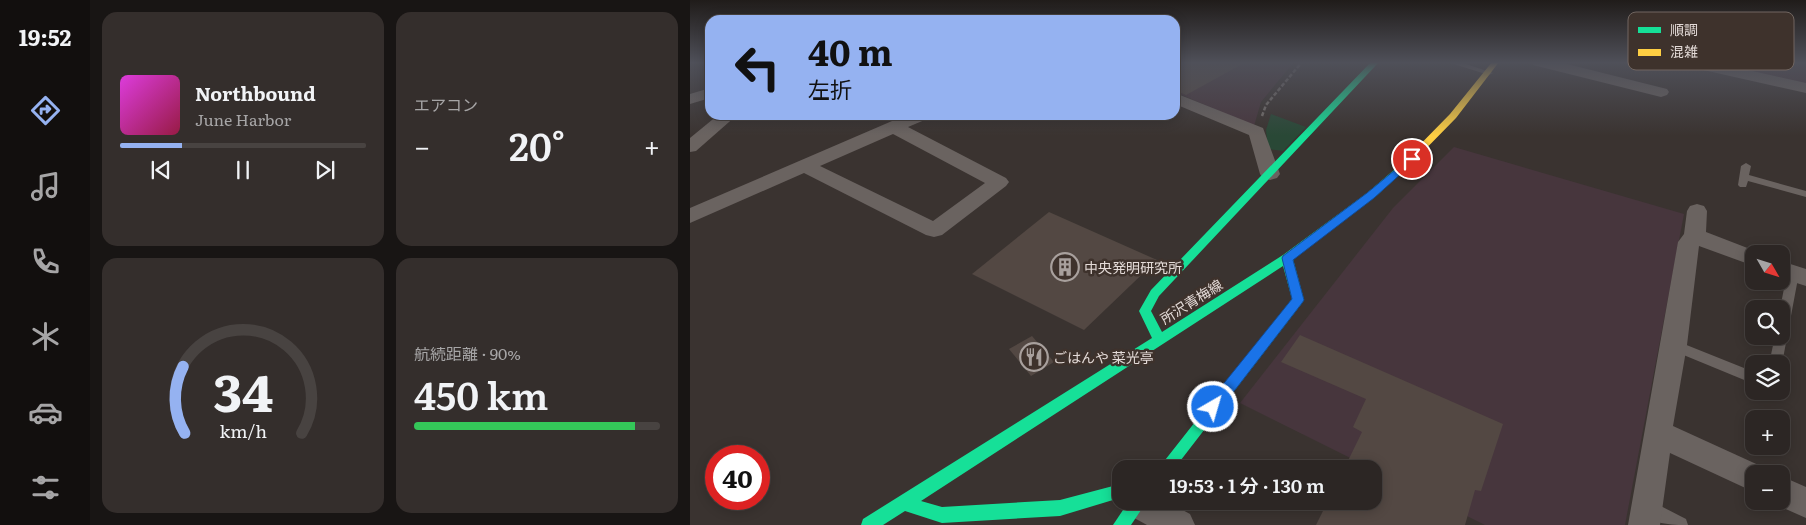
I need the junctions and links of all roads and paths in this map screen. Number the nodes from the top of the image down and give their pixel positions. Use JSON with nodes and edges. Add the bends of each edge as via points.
{"nodes":[{"id":1,"x":1281,"y":86,"type":"edge"},
{"id":2,"x":1353,"y":86,"type":"edge"},
{"id":3,"x":1478,"y":86,"type":"edge"},
{"id":4,"x":1638,"y":86,"type":"edge"},
{"id":5,"x":1661,"y":92,"type":"dead end"},
{"id":6,"x":705,"y":94,"type":"edge"},
{"id":7,"x":690,"y":99,"type":"edge"},
{"id":8,"x":1180,"y":100,"type":"edge"},
{"id":9,"x":722,"y":120,"type":"edge"},
{"id":10,"x":909,"y":120,"type":"edge"},
{"id":11,"x":894,"y":126,"type":"junction"},
{"id":12,"x":1257,"y":132,"type":"junction"},
{"id":13,"x":690,"y":147,"type":"edge"},
{"id":14,"x":804,"y":166,"type":"junction"},
{"id":15,"x":1270,"y":174,"type":"junction"},
{"id":16,"x":1744,"y":176,"type":"dead end"},
{"id":17,"x":1806,"y":194,"type":"edge"},
{"id":18,"x":690,"y":216,"type":"edge"},
{"id":19,"x":1745,"y":253,"type":"edge"},
{"id":20,"x":1287,"y":258,"type":"junction"},
{"id":21,"x":1793,"y":274,"type":"edge"},
{"id":22,"x":1788,"y":300,"type":"edge"},
{"id":23,"x":1158,"y":339,"type":"junction"},
{"id":24,"x":1674,"y":345,"type":"junction"},
{"id":25,"x":1745,"y":374,"type":"edge"},
{"id":26,"x":1658,"y":433,"type":"junction"},
{"id":27,"x":1172,"y":460,"type":"edge"},
{"id":28,"x":1745,"y":474,"type":"edge"},
{"id":29,"x":1112,"y":492,"type":"edge"},
{"id":30,"x":1790,"y":495,"type":"edge"},
{"id":31,"x":904,"y":503,"type":"junction"},
{"id":32,"x":1806,"y":503,"type":"edge"},
{"id":33,"x":1143,"y":510,"type":"edge"},
{"id":34,"x":1646,"y":516,"type":"edge"},
{"id":35,"x":869,"y":525,"type":"edge"},
{"id":36,"x":1179,"y":525,"type":"edge"},
{"id":37,"x":1680,"y":525,"type":"edge"}],
"edges":[{"from":1,"to":12,"type":"path","via":[[1266,104]]},
{"from":2,"to":15,"type":"street"},
{"from":3,"to":20,"type":"street","name":"所沢青梅線","via":[[1425,147],[1370,195]]},
{"from":4,"to":5,"type":"street"},
{"from":6,"to":7,"type":"street"},
{"from":8,"to":12,"type":"street"},
{"from":9,"to":13,"type":"street"},
{"from":10,"to":11,"type":"street"},
{"from":11,"to":14,"type":"street"},
{"from":11,"to":14,"type":"street","via":[[1000,182],[934,230]]},
{"from":12,"to":15,"type":"street"},
{"from":14,"to":18,"type":"street"},
{"from":15,"to":23,"type":"street","via":[[1155,294],[1145,311]]},
{"from":16,"to":17,"type":"lane"},
{"from":19,"to":24,"type":"street","via":[[1696,224],[1689,242]]},
{"from":20,"to":23,"type":"street","name":"所沢青梅線"},
{"from":20,"to":27,"type":"street","via":[[1298,300]]},
{"from":21,"to":22,"type":"lane"},
{"from":23,"to":31,"type":"street","name":"所沢青梅線"},
{"from":24,"to":25,"type":"lane"},
{"from":24,"to":26,"type":"street"},
{"from":26,"to":28,"type":"street"},
{"from":26,"to":34,"type":"street"},
{"from":29,"to":31,"type":"street","via":[[1060,508],[942,515]]},
{"from":30,"to":32,"type":"street"},
{"from":31,"to":35,"type":"street","name":"所沢青梅線"},
{"from":33,"to":36,"type":"street"},
{"from":34,"to":37,"type":"lane"}]}
